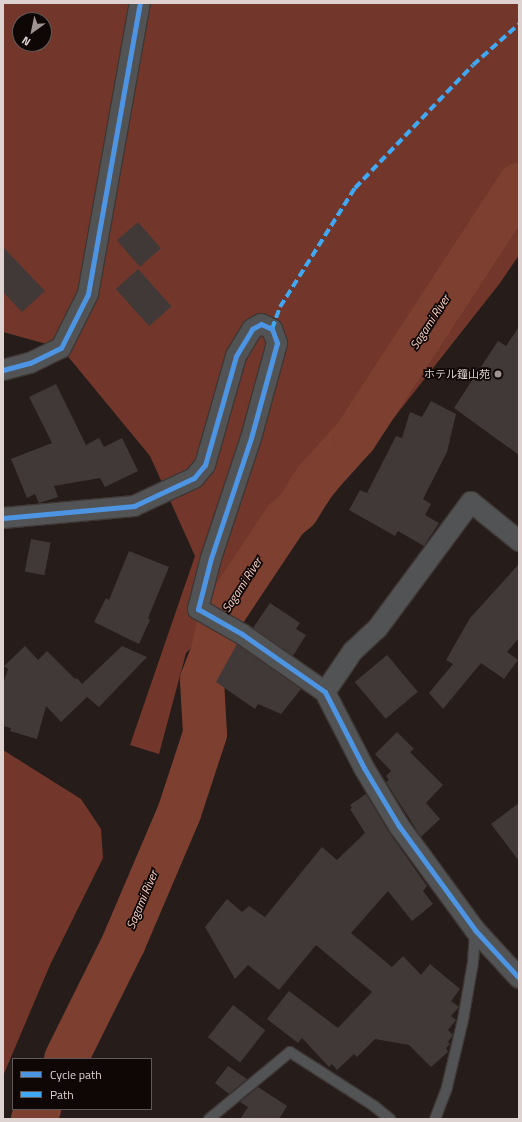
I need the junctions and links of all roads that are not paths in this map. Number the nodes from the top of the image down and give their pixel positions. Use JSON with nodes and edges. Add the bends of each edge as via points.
{"nodes":[{"id":1,"x":140,"y":3,"type":"edge"},
{"id":2,"x":3,"y":370,"type":"edge"},
{"id":3,"x":3,"y":518,"type":"edge"},
{"id":4,"x":519,"y":540,"type":"edge"},
{"id":5,"x":325,"y":692,"type":"junction"},
{"id":6,"x":476,"y":930,"type":"junction"},
{"id":7,"x":519,"y":978,"type":"edge"},
{"id":8,"x":209,"y":1119,"type":"edge"},
{"id":9,"x":390,"y":1119,"type":"edge"},
{"id":10,"x":435,"y":1119,"type":"edge"}],
"edges":[{"from":1,"to":2,"type":"street","via":[[88,294],[61,348],[30,363]]},
{"from":3,"to":5,"type":"street","via":[[134,506],[194,478],[205,465],[236,356],[252,329],[261,324],[272,329],[277,343],[252,438],[211,558],[198,609],[242,634]]},
{"from":4,"to":5,"type":"street","via":[[471,502],[377,630],[353,651]]},
{"from":5,"to":6,"type":"street","via":[[364,768],[399,826]]},
{"from":6,"to":7,"type":"street"},
{"from":6,"to":10,"type":"lane","via":[[463,1020],[447,1087]]},
{"from":8,"to":9,"type":"lane","via":[[290,1052]]}]}
